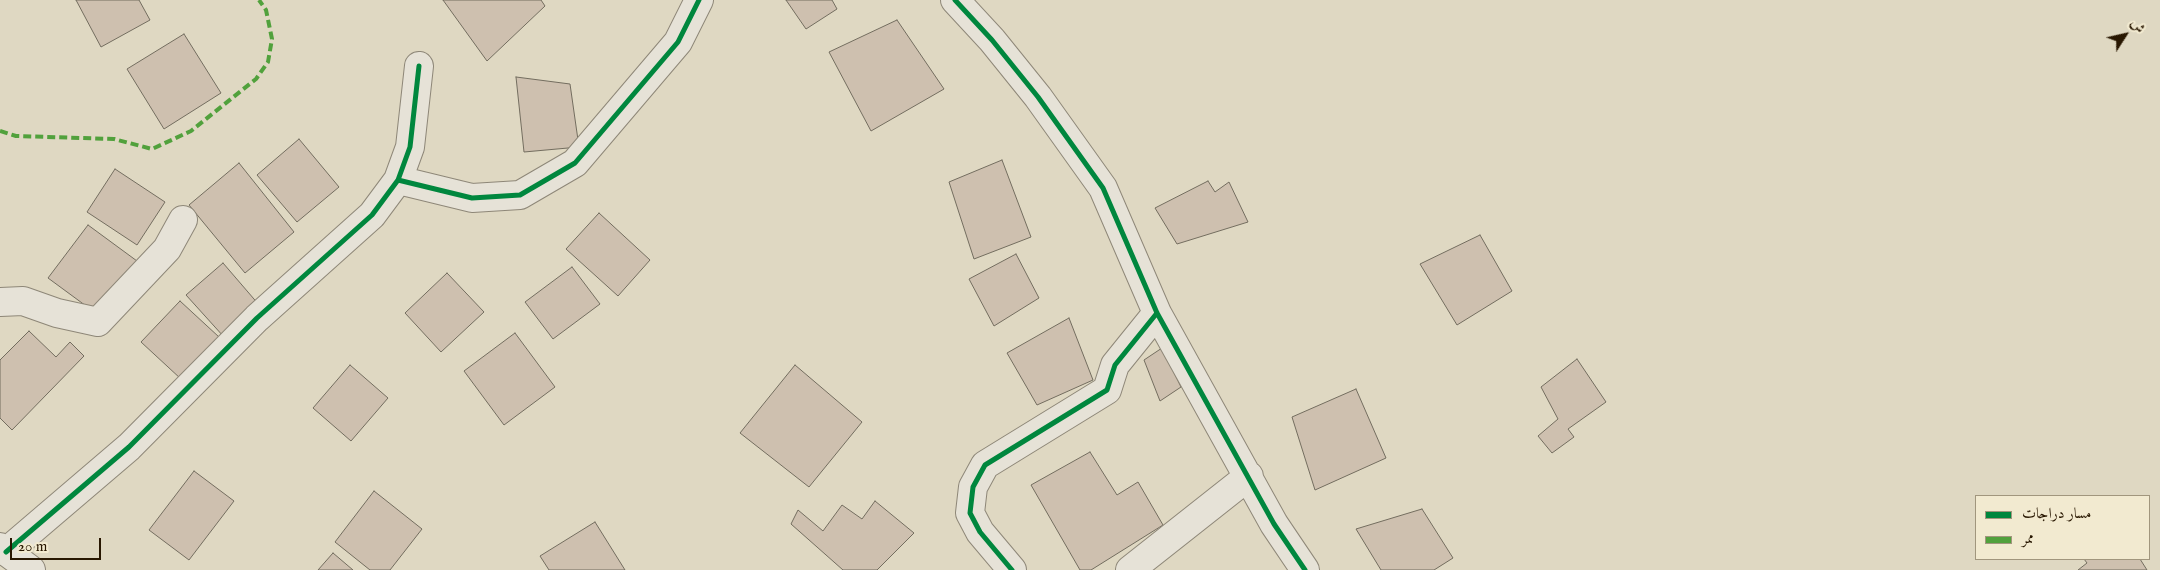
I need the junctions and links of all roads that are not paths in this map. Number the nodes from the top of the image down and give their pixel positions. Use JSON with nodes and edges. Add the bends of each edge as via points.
{"nodes":[{"id":1,"x":699,"y":0,"type":"edge"},
{"id":2,"x":955,"y":0,"type":"edge"},
{"id":3,"x":419,"y":66,"type":"dead end"},
{"id":4,"x":398,"y":180,"type":"junction"},
{"id":5,"x":183,"y":220,"type":"dead end"},
{"id":6,"x":0,"y":302,"type":"edge"},
{"id":7,"x":1157,"y":313,"type":"junction"},
{"id":8,"x":1249,"y":476,"type":"junction"},
{"id":9,"x":3,"y":549,"type":"edge"},
{"id":10,"x":31,"y":570,"type":"edge"},
{"id":11,"x":1012,"y":570,"type":"edge"},
{"id":12,"x":1130,"y":570,"type":"edge"},
{"id":13,"x":1305,"y":570,"type":"edge"}],
"edges":[{"from":1,"to":4,"type":"street","via":[[678,42],[575,163],[520,195],[472,198]]},
{"from":2,"to":7,"type":"street","via":[[1038,97],[1103,188]]},
{"from":3,"to":4,"type":"street","via":[[410,146]]},
{"from":4,"to":9,"type":"street","via":[[372,214],[257,318],[129,447]]},
{"from":5,"to":6,"type":"street","via":[[167,249],[98,322],[56,313],[23,301]]},
{"from":7,"to":8,"type":"street"},
{"from":7,"to":11,"type":"street","via":[[1115,365],[1107,390],[986,465],[973,488],[970,513],[980,532]]},
{"from":8,"to":12,"type":"street"},
{"from":8,"to":13,"type":"street","via":[[1274,524]]},
{"from":9,"to":10,"type":"street"}]}
